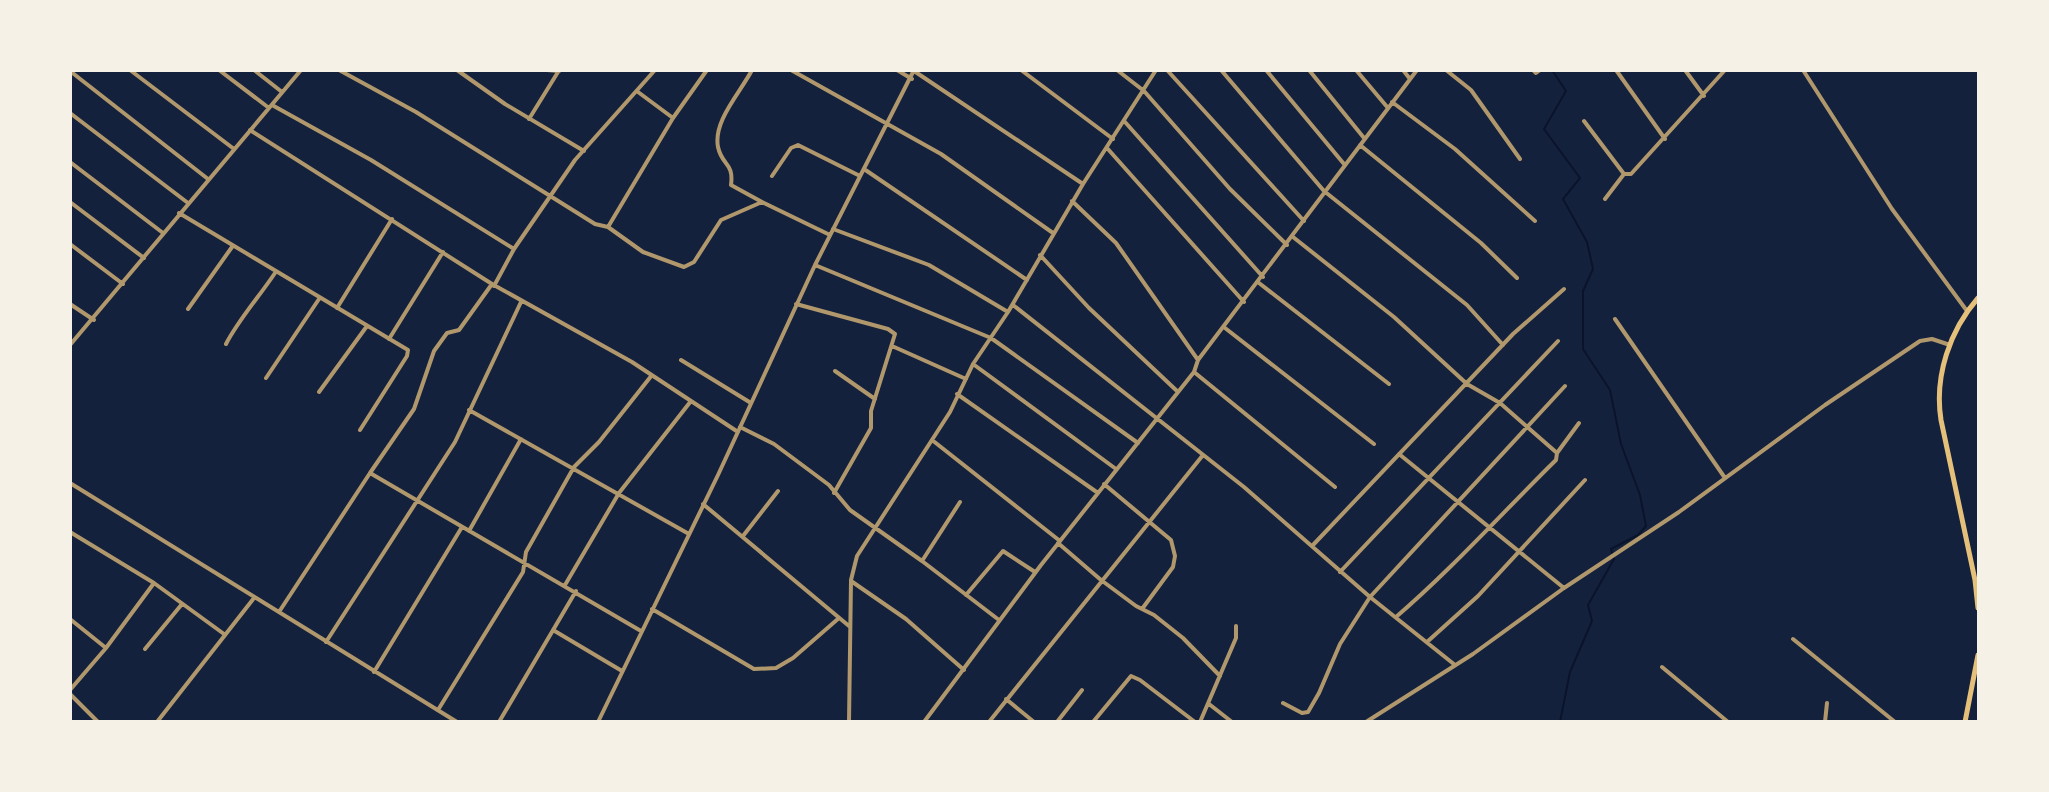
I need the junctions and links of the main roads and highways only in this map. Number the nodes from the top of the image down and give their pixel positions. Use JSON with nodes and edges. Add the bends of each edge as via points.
{"nodes":[{"id":1,"x":1978,"y":298,"type":"edge"},
{"id":2,"x":1978,"y":608,"type":"edge"},
{"id":3,"x":1978,"y":655,"type":"edge"},
{"id":4,"x":1965,"y":722,"type":"edge"}],
"edges":[{"from":1,"to":2,"type":"main road","via":[[1950,345],[1940,413]]},
{"from":3,"to":4,"type":"main road"}]}
